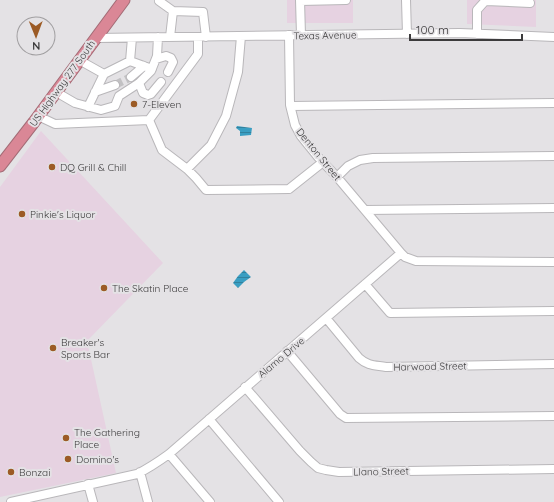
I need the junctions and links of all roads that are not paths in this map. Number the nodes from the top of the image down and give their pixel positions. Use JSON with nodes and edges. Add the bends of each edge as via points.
{"nodes":[{"id":1,"x":124,"y":0,"type":"edge"},
{"id":2,"x":159,"y":0,"type":"edge"},
{"id":3,"x":300,"y":0,"type":"edge"},
{"id":4,"x":346,"y":0,"type":"edge"},
{"id":5,"x":406,"y":0,"type":"edge"},
{"id":6,"x":486,"y":1,"type":"edge"},
{"id":7,"x":530,"y":3,"type":"dead end"},
{"id":8,"x":173,"y":11,"type":"junction"},
{"id":9,"x":407,"y":34,"type":"junction"},
{"id":10,"x":477,"y":34,"type":"junction"},
{"id":11,"x":289,"y":35,"type":"junction"},
{"id":12,"x":301,"y":35,"type":"junction"},
{"id":13,"x":241,"y":36,"type":"junction"},
{"id":14,"x":158,"y":37,"type":"junction"},
{"id":15,"x":170,"y":37,"type":"junction"},
{"id":16,"x":202,"y":37,"type":"junction"},
{"id":17,"x":554,"y":37,"type":"edge"},
{"id":18,"x":96,"y":38,"type":"junction"},
{"id":19,"x":132,"y":38,"type":"junction"},
{"id":20,"x":156,"y":59,"type":"junction"},
{"id":21,"x":79,"y":60,"type":"junction"},
{"id":22,"x":130,"y":61,"type":"junction"},
{"id":23,"x":144,"y":66,"type":"junction"},
{"id":24,"x":152,"y":69,"type":"junction"},
{"id":25,"x":168,"y":72,"type":"dead end"},
{"id":26,"x":104,"y":74,"type":"junction"},
{"id":27,"x":131,"y":77,"type":"tunnel mouth"},
{"id":28,"x":160,"y":82,"type":"dead end"},
{"id":29,"x":140,"y":83,"type":"junction"},
{"id":30,"x":115,"y":85,"type":"tunnel mouth"},
{"id":31,"x":56,"y":92,"type":"junction"},
{"id":32,"x":95,"y":92,"type":"junction"},
{"id":33,"x":554,"y":103,"type":"edge"},
{"id":34,"x":290,"y":106,"type":"junction"},
{"id":35,"x":88,"y":107,"type":"junction"},
{"id":36,"x":38,"y":116,"type":"junction"},
{"id":37,"x":149,"y":120,"type":"junction"},
{"id":38,"x":554,"y":156,"type":"edge"},
{"id":39,"x":323,"y":162,"type":"junction"},
{"id":40,"x":0,"y":166,"type":"edge"},
{"id":41,"x":188,"y":170,"type":"junction"},
{"id":42,"x":337,"y":178,"type":"junction"},
{"id":43,"x":554,"y":208,"type":"edge"},
{"id":44,"x":365,"y":210,"type":"junction"},
{"id":45,"x":401,"y":253,"type":"junction"},
{"id":46,"x":554,"y":262,"type":"edge"},
{"id":47,"x":365,"y":284,"type":"junction"},
{"id":48,"x":554,"y":311,"type":"edge"},
{"id":49,"x":326,"y":318,"type":"junction"},
{"id":50,"x":287,"y":352,"type":"junction"},
{"id":51,"x":554,"y":364,"type":"edge"},
{"id":52,"x":245,"y":387,"type":"junction"},
{"id":53,"x":554,"y":416,"type":"edge"},
{"id":54,"x":209,"y":419,"type":"junction"},
{"id":55,"x":169,"y":454,"type":"junction"},
{"id":56,"x":554,"y":469,"type":"edge"},
{"id":57,"x":140,"y":472,"type":"junction"},
{"id":58,"x":88,"y":484,"type":"junction"},
{"id":59,"x":17,"y":501,"type":"edge"},
{"id":60,"x":93,"y":502,"type":"edge"},
{"id":61,"x":148,"y":502,"type":"edge"},
{"id":62,"x":210,"y":502,"type":"edge"},
{"id":63,"x":279,"y":502,"type":"edge"}],
"edges":[{"from":1,"to":18,"type":"highway","name":"US Highway 277 South"},
{"from":2,"to":8,"type":"street"},
{"from":3,"to":4,"type":"street"},
{"from":3,"to":12,"type":"street"},
{"from":5,"to":9,"type":"street"},
{"from":6,"to":7,"type":"street"},
{"from":6,"to":10,"type":"street","via":[[477,10]]},
{"from":8,"to":15,"type":"street"},
{"from":8,"to":16,"type":"street","via":[[203,12]]},
{"from":9,"to":10,"type":"street","name":"Texas Avenue"},
{"from":9,"to":12,"type":"street","name":"Texas Avenue"},
{"from":10,"to":17,"type":"street","name":"Texas Avenue"},
{"from":11,"to":12,"type":"street","name":"Texas Avenue"},
{"from":11,"to":13,"type":"street","name":"Texas Avenue"},
{"from":11,"to":34,"type":"street","name":"Denton Street"},
{"from":13,"to":16,"type":"street","name":"Texas Avenue"},
{"from":13,"to":41,"type":"street","via":[[238,72],[226,116],[211,145]]},
{"from":14,"to":15,"type":"street","name":"Texas Avenue"},
{"from":14,"to":19,"type":"street","name":"Texas Avenue"},
{"from":14,"to":20,"type":"street"},
{"from":15,"to":16,"type":"street","name":"Texas Avenue"},
{"from":16,"to":37,"type":"street","via":[[198,54]]},
{"from":18,"to":19,"type":"street","name":"Texas Avenue"},
{"from":18,"to":21,"type":"highway","name":"US Highway 277 South"},
{"from":19,"to":22,"type":"street"},
{"from":20,"to":24,"type":"street"},
{"from":20,"to":25,"type":"street","via":[[166,56],[172,58],[173,62]]},
{"from":21,"to":26,"type":"street"},
{"from":21,"to":31,"type":"highway","name":"US Highway 277 South"},
{"from":22,"to":23,"type":"street"},
{"from":22,"to":26,"type":"street"},
{"from":23,"to":24,"type":"street"},
{"from":23,"to":27,"type":"street"},
{"from":24,"to":29,"type":"street"},
{"from":26,"to":32,"type":"street"},
{"from":28,"to":29,"type":"street","via":[[148,95],[143,93]]},
{"from":29,"to":35,"type":"street","via":[[119,96],[114,106],[101,110]]},
{"from":30,"to":32,"type":"street"},
{"from":31,"to":35,"type":"street","via":[[75,104]]},
{"from":31,"to":36,"type":"highway","name":"US Highway 277 South"},
{"from":32,"to":35,"type":"street"},
{"from":33,"to":34,"type":"street"},
{"from":34,"to":39,"type":"street","name":"Denton Street","via":[[301,136]]},
{"from":36,"to":37,"type":"street","via":[[55,124]]},
{"from":36,"to":40,"type":"highway","name":"US Highway 277 South"},
{"from":37,"to":41,"type":"street","via":[[162,150]]},
{"from":38,"to":42,"type":"street","via":[[373,158],[360,160],[348,166]]},
{"from":39,"to":41,"type":"street","via":[[289,189],[206,190]]},
{"from":39,"to":42,"type":"street","name":"Denton Street"},
{"from":42,"to":44,"type":"street","name":"Denton Street"},
{"from":43,"to":44,"type":"street"},
{"from":44,"to":45,"type":"street","name":"Denton Street"},
{"from":45,"to":46,"type":"street","via":[[416,261]]},
{"from":45,"to":47,"type":"street","name":"Alamo Drive"},
{"from":47,"to":48,"type":"street","via":[[390,313]]},
{"from":47,"to":49,"type":"street","name":"Alamo Drive"},
{"from":49,"to":50,"type":"street","name":"Alamo Drive"},
{"from":49,"to":51,"type":"street","name":"Harwood Street","via":[[359,358],[374,365],[386,367]]},
{"from":50,"to":52,"type":"street","name":"Alamo Drive"},
{"from":50,"to":53,"type":"street","via":[[346,418]]},
{"from":52,"to":54,"type":"street","name":"Alamo Drive"},
{"from":52,"to":56,"type":"street","name":"Llano Street","via":[[318,468],[339,472]]},
{"from":54,"to":55,"type":"street","name":"Alamo Drive"},
{"from":54,"to":63,"type":"street"},
{"from":55,"to":57,"type":"street","name":"Alamo Drive"},
{"from":55,"to":62,"type":"street"},
{"from":57,"to":58,"type":"street","name":"Alamo Drive"},
{"from":57,"to":61,"type":"street"},
{"from":58,"to":59,"type":"street","name":"Alamo Drive"},
{"from":58,"to":60,"type":"street"}]}
